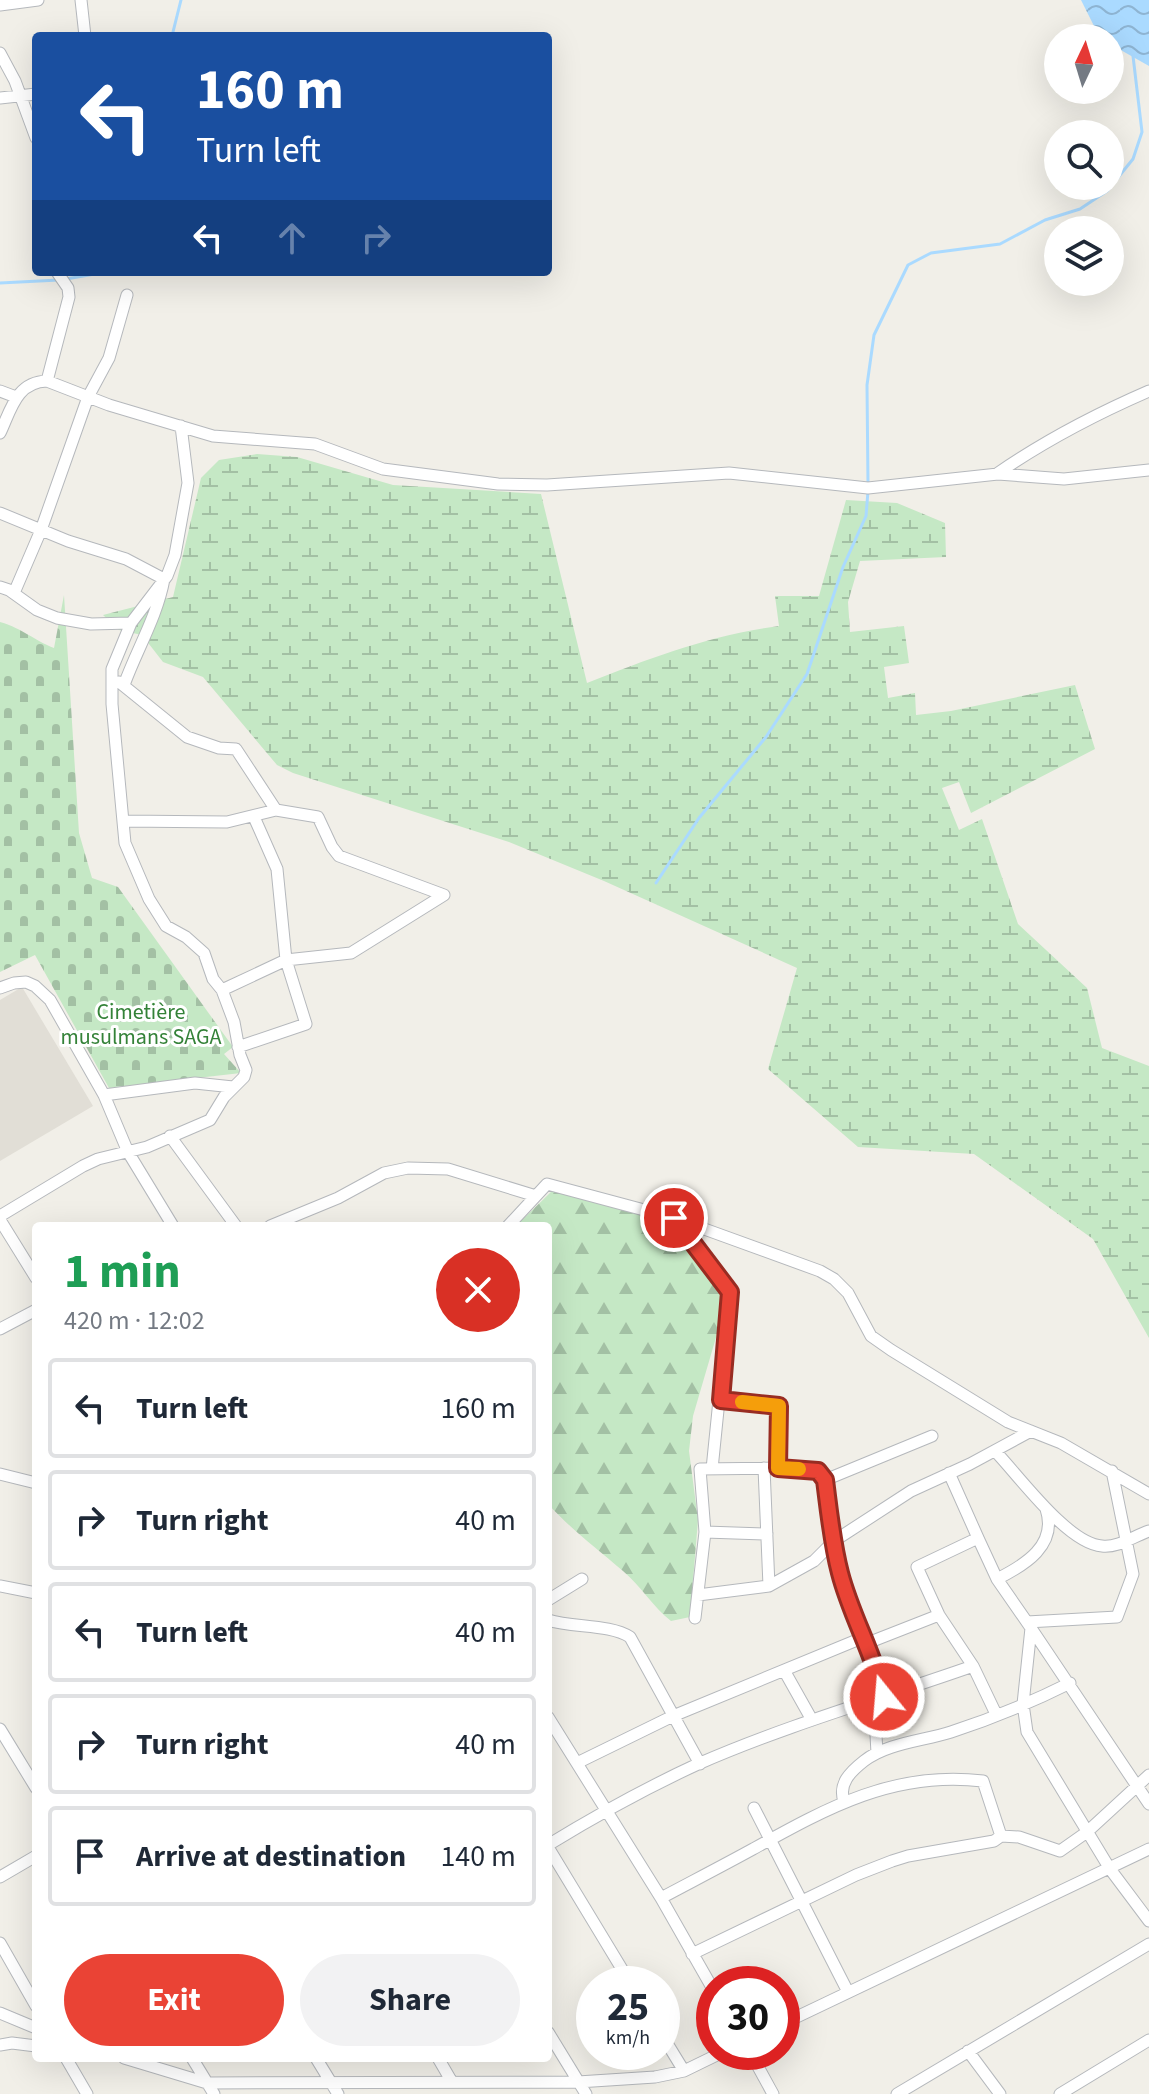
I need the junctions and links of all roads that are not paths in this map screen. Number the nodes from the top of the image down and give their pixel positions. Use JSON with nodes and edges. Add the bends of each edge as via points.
{"nodes":[{"id":1,"x":38,"y":0,"type":"edge"},
{"id":2,"x":81,"y":0,"type":"edge"},
{"id":3,"x":0,"y":5,"type":"edge"},
{"id":4,"x":85,"y":32,"type":"edge"},
{"id":5,"x":0,"y":53,"type":"edge"},
{"id":6,"x":32,"y":95,"type":"edge"},
{"id":7,"x":20,"y":97,"type":"junction"},
{"id":8,"x":0,"y":98,"type":"edge"},
{"id":9,"x":32,"y":128,"type":"edge"},
{"id":10,"x":60,"y":276,"type":"edge"},
{"id":11,"x":127,"y":295,"type":"dead end"},
{"id":12,"x":47,"y":381,"type":"junction"},
{"id":13,"x":0,"y":391,"type":"edge"},
{"id":14,"x":1149,"y":391,"type":"edge"},
{"id":15,"x":16,"y":397,"type":"junction"},
{"id":16,"x":88,"y":397,"type":"junction"},
{"id":17,"x":181,"y":426,"type":"junction"},
{"id":18,"x":0,"y":433,"type":"edge"},
{"id":19,"x":1149,"y":470,"type":"edge"},
{"id":20,"x":998,"y":474,"type":"junction"},
{"id":21,"x":0,"y":513,"type":"edge"},
{"id":22,"x":41,"y":530,"type":"junction"},
{"id":23,"x":164,"y":579,"type":"junction"},
{"id":24,"x":0,"y":587,"type":"edge"},
{"id":25,"x":14,"y":593,"type":"junction"},
{"id":26,"x":131,"y":623,"type":"junction"},
{"id":27,"x":111,"y":678,"type":"junction"},
{"id":28,"x":124,"y":685,"type":"junction"},
{"id":29,"x":276,"y":810,"type":"junction"},
{"id":30,"x":254,"y":817,"type":"junction"},
{"id":31,"x":124,"y":821,"type":"junction"},
{"id":32,"x":286,"y":960,"type":"junction"},
{"id":33,"x":0,"y":988,"type":"edge"},
{"id":34,"x":222,"y":990,"type":"junction"},
{"id":35,"x":238,"y":1047,"type":"junction"},
{"id":36,"x":233,"y":1087,"type":"junction"},
{"id":37,"x":104,"y":1095,"type":"junction"},
{"id":38,"x":170,"y":1136,"type":"junction"},
{"id":39,"x":128,"y":1152,"type":"junction"},
{"id":40,"x":536,"y":1196,"type":"junction"},
{"id":41,"x":0,"y":1218,"type":"edge"},
{"id":42,"x":674,"y":1218,"type":"junction"},
{"id":43,"x":171,"y":1222,"type":"edge"},
{"id":44,"x":233,"y":1222,"type":"edge"},
{"id":45,"x":280,"y":1222,"type":"edge"},
{"id":46,"x":512,"y":1222,"type":"edge"},
{"id":47,"x":32,"y":1271,"type":"edge"},
{"id":48,"x":32,"y":1312,"type":"edge"},
{"id":49,"x":0,"y":1329,"type":"edge"},
{"id":50,"x":721,"y":1400,"type":"junction"},
{"id":51,"x":1031,"y":1431,"type":"junction"},
{"id":52,"x":932,"y":1436,"type":"dead end"},
{"id":53,"x":995,"y":1451,"type":"junction"},
{"id":54,"x":764,"y":1468,"type":"junction"},
{"id":55,"x":778,"y":1468,"type":"junction"},
{"id":56,"x":712,"y":1469,"type":"junction"},
{"id":57,"x":1112,"y":1471,"type":"junction"},
{"id":58,"x":949,"y":1473,"type":"junction"},
{"id":59,"x":0,"y":1474,"type":"edge"},
{"id":60,"x":825,"y":1480,"type":"junction"},
{"id":61,"x":32,"y":1482,"type":"edge"},
{"id":62,"x":1149,"y":1494,"type":"edge"},
{"id":63,"x":1045,"y":1507,"type":"junction"},
{"id":64,"x":1149,"y":1531,"type":"edge"},
{"id":65,"x":705,"y":1532,"type":"junction"},
{"id":66,"x":767,"y":1534,"type":"junction"},
{"id":67,"x":978,"y":1538,"type":"junction"},
{"id":68,"x":834,"y":1541,"type":"junction"},
{"id":69,"x":1126,"y":1541,"type":"junction"},
{"id":70,"x":582,"y":1579,"type":"dead end"},
{"id":71,"x":997,"y":1579,"type":"junction"},
{"id":72,"x":0,"y":1586,"type":"edge"},
{"id":73,"x":769,"y":1586,"type":"junction"},
{"id":74,"x":32,"y":1592,"type":"edge"},
{"id":75,"x":698,"y":1595,"type":"junction"},
{"id":76,"x":552,"y":1598,"type":"edge"},
{"id":77,"x":939,"y":1615,"type":"junction"},
{"id":78,"x":695,"y":1618,"type":"dead end"},
{"id":79,"x":552,"y":1621,"type":"edge"},
{"id":80,"x":1029,"y":1625,"type":"junction"},
{"id":81,"x":864,"y":1641,"type":"junction"},
{"id":82,"x":973,"y":1666,"type":"junction"},
{"id":83,"x":785,"y":1672,"type":"junction"},
{"id":84,"x":1070,"y":1683,"type":"junction"},
{"id":85,"x":879,"y":1699,"type":"junction"},
{"id":86,"x":1023,"y":1704,"type":"junction"},
{"id":87,"x":996,"y":1714,"type":"junction"},
{"id":88,"x":673,"y":1716,"type":"junction"},
{"id":89,"x":812,"y":1720,"type":"junction"},
{"id":90,"x":552,"y":1723,"type":"edge"},
{"id":91,"x":0,"y":1729,"type":"edge"},
{"id":92,"x":877,"y":1753,"type":"junction"},
{"id":93,"x":577,"y":1763,"type":"junction"},
{"id":94,"x":700,"y":1764,"type":"junction"},
{"id":95,"x":1149,"y":1775,"type":"edge"},
{"id":96,"x":32,"y":1781,"type":"edge"},
{"id":97,"x":1136,"y":1784,"type":"junction"},
{"id":98,"x":844,"y":1801,"type":"junction"},
{"id":99,"x":1149,"y":1804,"type":"edge"},
{"id":100,"x":754,"y":1808,"type":"dead end"},
{"id":101,"x":605,"y":1809,"type":"junction"},
{"id":102,"x":1087,"y":1832,"type":"junction"},
{"id":103,"x":1001,"y":1836,"type":"junction"},
{"id":104,"x":771,"y":1840,"type":"junction"},
{"id":105,"x":552,"y":1843,"type":"edge"},
{"id":106,"x":1149,"y":1849,"type":"edge"},
{"id":107,"x":552,"y":1853,"type":"edge"},
{"id":108,"x":32,"y":1858,"type":"edge"},
{"id":109,"x":1110,"y":1869,"type":"junction"},
{"id":110,"x":0,"y":1877,"type":"edge"},
{"id":111,"x":661,"y":1898,"type":"junction"},
{"id":112,"x":802,"y":1902,"type":"junction"},
{"id":113,"x":1149,"y":1921,"type":"edge"},
{"id":114,"x":0,"y":1943,"type":"edge"},
{"id":115,"x":1149,"y":1944,"type":"edge"},
{"id":116,"x":692,"y":1954,"type":"junction"},
{"id":117,"x":620,"y":1966,"type":"edge"},
{"id":118,"x":699,"y":1966,"type":"edge"},
{"id":119,"x":848,"y":1992,"type":"junction"},
{"id":120,"x":32,"y":1999,"type":"edge"},
{"id":121,"x":0,"y":2013,"type":"edge"},
{"id":122,"x":800,"y":2015,"type":"edge"},
{"id":123,"x":32,"y":2026,"type":"edge"},
{"id":124,"x":552,"y":2039,"type":"edge"},
{"id":125,"x":1149,"y":2040,"type":"edge"},
{"id":126,"x":0,"y":2045,"type":"edge"},
{"id":127,"x":32,"y":2046,"type":"edge"},
{"id":128,"x":968,"y":2051,"type":"junction"},
{"id":129,"x":68,"y":2062,"type":"edge"},
{"id":130,"x":135,"y":2062,"type":"edge"},
{"id":131,"x":194,"y":2062,"type":"edge"},
{"id":132,"x":318,"y":2062,"type":"edge"},
{"id":133,"x":440,"y":2062,"type":"edge"},
{"id":134,"x":680,"y":2064,"type":"edge"},
{"id":135,"x":696,"y":2065,"type":"edge"},
{"id":136,"x":760,"y":2070,"type":"edge"},
{"id":137,"x":684,"y":2071,"type":"junction"},
{"id":138,"x":452,"y":2082,"type":"junction"},
{"id":139,"x":578,"y":2082,"type":"junction"},
{"id":140,"x":210,"y":2089,"type":"edge"},
{"id":141,"x":335,"y":2089,"type":"edge"},
{"id":142,"x":87,"y":2094,"type":"edge"},
{"id":143,"x":586,"y":2094,"type":"edge"},
{"id":144,"x":773,"y":2094,"type":"edge"},
{"id":145,"x":897,"y":2094,"type":"edge"},
{"id":146,"x":1000,"y":2094,"type":"edge"},
{"id":147,"x":1060,"y":2094,"type":"edge"}],
"edges":[{"from":1,"to":3,"type":"street"},
{"from":2,"to":4,"type":"street"},
{"from":5,"to":7,"type":"street"},
{"from":6,"to":7,"type":"street"},
{"from":7,"to":8,"type":"street"},
{"from":7,"to":9,"type":"street"},
{"from":10,"to":12,"type":"street","via":[[69,297]]},
{"from":11,"to":16,"type":"street","via":[[109,358]]},
{"from":12,"to":15,"type":"street","via":[[30,385]]},
{"from":12,"to":16,"type":"street"},
{"from":13,"to":15,"type":"street"},
{"from":14,"to":20,"type":"street","via":[[1099,412]]},
{"from":15,"to":18,"type":"street"},
{"from":16,"to":17,"type":"street"},
{"from":16,"to":22,"type":"street"},
{"from":17,"to":20,"type":"street","via":[[213,436],[315,444],[383,469],[498,484],[729,473],[868,488]]},
{"from":17,"to":23,"type":"street","via":[[187,493],[175,555]]},
{"from":19,"to":20,"type":"street","via":[[1064,479]]},
{"from":21,"to":22,"type":"street"},
{"from":22,"to":23,"type":"street","via":[[126,559]]},
{"from":22,"to":25,"type":"street"},
{"from":23,"to":26,"type":"street"},
{"from":23,"to":28,"type":"street","via":[[159,606]]},
{"from":24,"to":25,"type":"street"},
{"from":25,"to":26,"type":"street","via":[[37,610],[77,623]]},
{"from":26,"to":27,"type":"street"},
{"from":27,"to":28,"type":"street"},
{"from":27,"to":31,"type":"street"},
{"from":28,"to":29,"type":"street","via":[[187,737],[236,749]]},
{"from":29,"to":30,"type":"street"},
{"from":29,"to":32,"type":"street","via":[[318,817],[339,856],[444,895],[351,953]]},
{"from":30,"to":31,"type":"street","via":[[201,823]]},
{"from":30,"to":32,"type":"street","via":[[277,869]]},
{"from":31,"to":34,"type":"street","via":[[125,843],[149,899],[166,926],[204,953]]},
{"from":32,"to":34,"type":"street"},
{"from":32,"to":35,"type":"street","via":[[306,1024]]},
{"from":33,"to":37,"type":"street","via":[[26,982],[50,1000]]},
{"from":34,"to":35,"type":"street"},
{"from":35,"to":36,"type":"street","via":[[246,1070]]},
{"from":36,"to":37,"type":"street","via":[[195,1083]]},
{"from":36,"to":38,"type":"street","via":[[210,1120]]},
{"from":37,"to":39,"type":"street"},
{"from":38,"to":39,"type":"street"},
{"from":38,"to":44,"type":"street"},
{"from":39,"to":41,"type":"street","via":[[83,1166]]},
{"from":39,"to":43,"type":"street"},
{"from":40,"to":42,"type":"street","via":[[547,1184]]},
{"from":40,"to":45,"type":"street","via":[[448,1169],[408,1168],[384,1173]]},
{"from":40,"to":46,"type":"street"},
{"from":41,"to":47,"type":"street"},
{"from":42,"to":50,"type":"street","via":[[730,1292]]},
{"from":42,"to":51,"type":"street","via":[[834,1279],[848,1293],[871,1336],[981,1407]]},
{"from":48,"to":49,"type":"street"},
{"from":50,"to":55,"type":"street","via":[[779,1406]]},
{"from":50,"to":56,"type":"street"},
{"from":51,"to":53,"type":"street"},
{"from":51,"to":57,"type":"street"},
{"from":52,"to":60,"type":"street"},
{"from":53,"to":58,"type":"street"},
{"from":53,"to":63,"type":"street"},
{"from":54,"to":55,"type":"street"},
{"from":54,"to":56,"type":"street"},
{"from":54,"to":66,"type":"street"},
{"from":55,"to":60,"type":"street","via":[[818,1471]]},
{"from":56,"to":65,"type":"street","via":[[700,1469]]},
{"from":57,"to":62,"type":"street"},
{"from":57,"to":69,"type":"street"},
{"from":58,"to":67,"type":"street"},
{"from":58,"to":68,"type":"street"},
{"from":59,"to":61,"type":"street"},
{"from":60,"to":68,"type":"street"},
{"from":63,"to":69,"type":"street","via":[[1083,1542],[1102,1546]]},
{"from":63,"to":71,"type":"street","via":[[1049,1528],[1038,1553]]},
{"from":64,"to":69,"type":"street"},
{"from":65,"to":66,"type":"street"},
{"from":65,"to":75,"type":"street"},
{"from":66,"to":73,"type":"street"},
{"from":67,"to":71,"type":"street"},
{"from":67,"to":77,"type":"street","via":[[917,1567]]},
{"from":68,"to":73,"type":"street","via":[[814,1561]]},
{"from":68,"to":81,"type":"street"},
{"from":69,"to":80,"type":"street","via":[[1133,1574],[1117,1617]]},
{"from":70,"to":76,"type":"street"},
{"from":71,"to":80,"type":"street"},
{"from":72,"to":74,"type":"street"},
{"from":73,"to":75,"type":"street"},
{"from":75,"to":78,"type":"street"},
{"from":77,"to":81,"type":"street"},
{"from":77,"to":82,"type":"street"},
{"from":79,"to":88,"type":"street","via":[[630,1637]]},
{"from":80,"to":84,"type":"street"},
{"from":80,"to":86,"type":"street"},
{"from":81,"to":83,"type":"street"},
{"from":81,"to":85,"type":"street","via":[[878,1671]]},
{"from":82,"to":85,"type":"street"},
{"from":82,"to":87,"type":"street"},
{"from":83,"to":88,"type":"street"},
{"from":83,"to":89,"type":"street"},
{"from":84,"to":86,"type":"street"},
{"from":84,"to":97,"type":"street"},
{"from":85,"to":89,"type":"street"},
{"from":85,"to":92,"type":"street"},
{"from":86,"to":87,"type":"street"},
{"from":86,"to":102,"type":"street","via":[[1027,1732]]},
{"from":87,"to":92,"type":"street"},
{"from":88,"to":93,"type":"street"},
{"from":88,"to":94,"type":"street"},
{"from":89,"to":94,"type":"street"},
{"from":90,"to":93,"type":"street"},
{"from":91,"to":96,"type":"street"},
{"from":92,"to":98,"type":"street","via":[[846,1779]]},
{"from":93,"to":101,"type":"street"},
{"from":94,"to":101,"type":"street"},
{"from":95,"to":97,"type":"street"},
{"from":97,"to":99,"type":"street"},
{"from":97,"to":102,"type":"street"},
{"from":98,"to":103,"type":"street","via":[[923,1780],[983,1781]]},
{"from":98,"to":104,"type":"street"},
{"from":100,"to":104,"type":"street"},
{"from":101,"to":105,"type":"street"},
{"from":101,"to":111,"type":"street"},
{"from":102,"to":103,"type":"street","via":[[1060,1851]]},
{"from":102,"to":109,"type":"street"},
{"from":103,"to":112,"type":"street","via":[[984,1844],[908,1856]]},
{"from":104,"to":111,"type":"street"},
{"from":104,"to":112,"type":"street"},
{"from":106,"to":109,"type":"street"},
{"from":107,"to":117,"type":"street"},
{"from":108,"to":110,"type":"street"},
{"from":109,"to":113,"type":"street"},
{"from":109,"to":119,"type":"street"},
{"from":111,"to":116,"type":"street"},
{"from":112,"to":116,"type":"street"},
{"from":112,"to":119,"type":"street"},
{"from":114,"to":120,"type":"street"},
{"from":115,"to":128,"type":"street"},
{"from":116,"to":118,"type":"street"},
{"from":119,"to":122,"type":"street"},
{"from":121,"to":123,"type":"street"},
{"from":124,"to":139,"type":"street"},
{"from":125,"to":147,"type":"street"},
{"from":126,"to":127,"type":"street"},
{"from":128,"to":145,"type":"street"},
{"from":128,"to":146,"type":"street"},
{"from":129,"to":142,"type":"street"},
{"from":130,"to":140,"type":"street"},
{"from":131,"to":140,"type":"street"},
{"from":132,"to":141,"type":"street"},
{"from":133,"to":138,"type":"street"},
{"from":134,"to":137,"type":"street"},
{"from":135,"to":137,"type":"street"},
{"from":136,"to":144,"type":"street"},
{"from":137,"to":139,"type":"street"},
{"from":138,"to":139,"type":"street"},
{"from":138,"to":141,"type":"street"},
{"from":139,"to":143,"type":"street"},
{"from":140,"to":141,"type":"street"}]}
